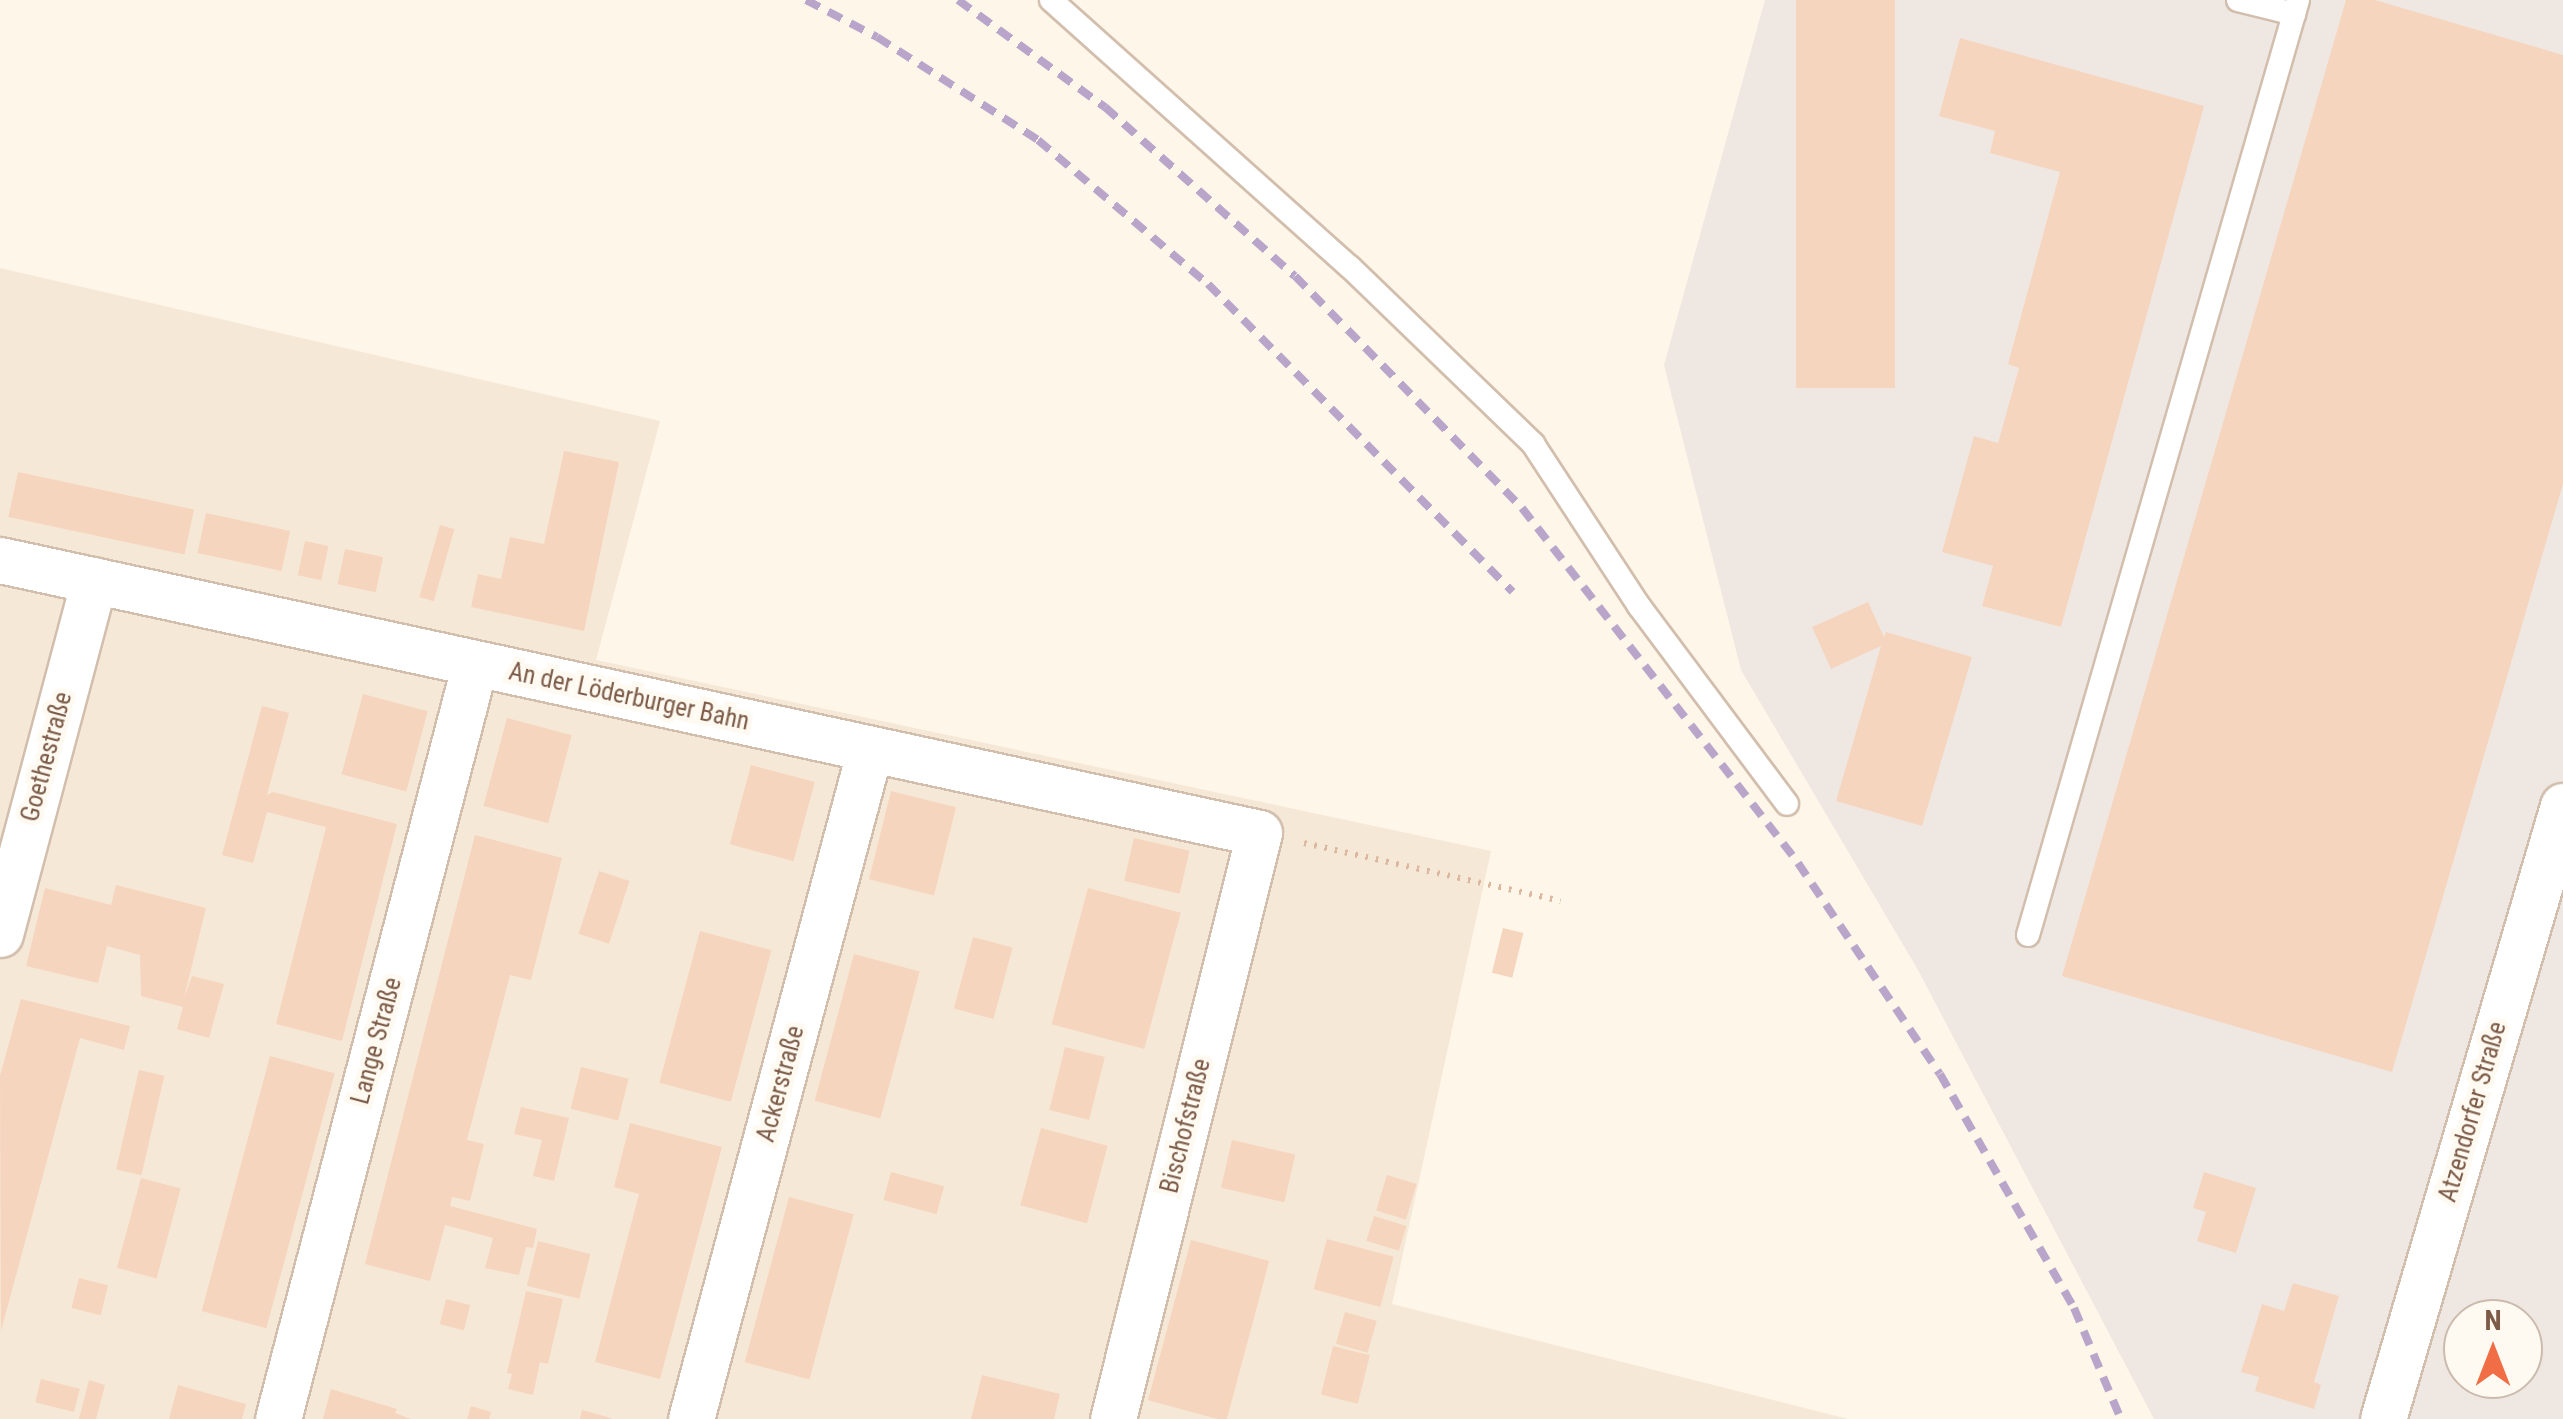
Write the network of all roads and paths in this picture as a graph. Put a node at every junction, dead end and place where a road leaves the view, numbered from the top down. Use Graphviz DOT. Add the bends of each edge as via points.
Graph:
graph roads {
  1 [pos="1051,0"];
  2 [pos="2238,0"];
  3 [pos="2296,7"];
  4 [pos="0,560"];
  5 [pos="94,580"];
  6 [pos="475,664"];
  7 [pos="870,749"];
  8 [pos="1787,804"];
  9 [pos="2563,806"];
  10 [pos="1259,833"];
  11 [pos="1561,901"];
  12 [pos="0,934"];
  13 [pos="2028,935"];
  14 [pos="278,1419"];
  15 [pos="691,1419"];
  16 [pos="1113,1419"];
  17 [pos="2383,1419"];
  1 -- 8 [label="lane" via="1350,267 1534,444 1639,606"];
  2 -- 3 [label="lane"];
  3 -- 13 [label="lane"];
  4 -- 5 [label="street, An der Löderburger Bahn"];
  5 -- 6 [label="street, An der Löderburger Bahn"];
  5 -- 12 [label="street, Goethestraße"];
  6 -- 7 [label="street, An der Löderburger Bahn"];
  6 -- 14 [label="street, Lange Straße"];
  7 -- 10 [label="street, An der Löderburger Bahn"];
  7 -- 15 [label="street, Ackerstraße"];
  9 -- 17 [label="street, Atzendorfer Straße"];
  10 -- 11 [label="path"];
  10 -- 16 [label="street, Bischofstraße"];
}
